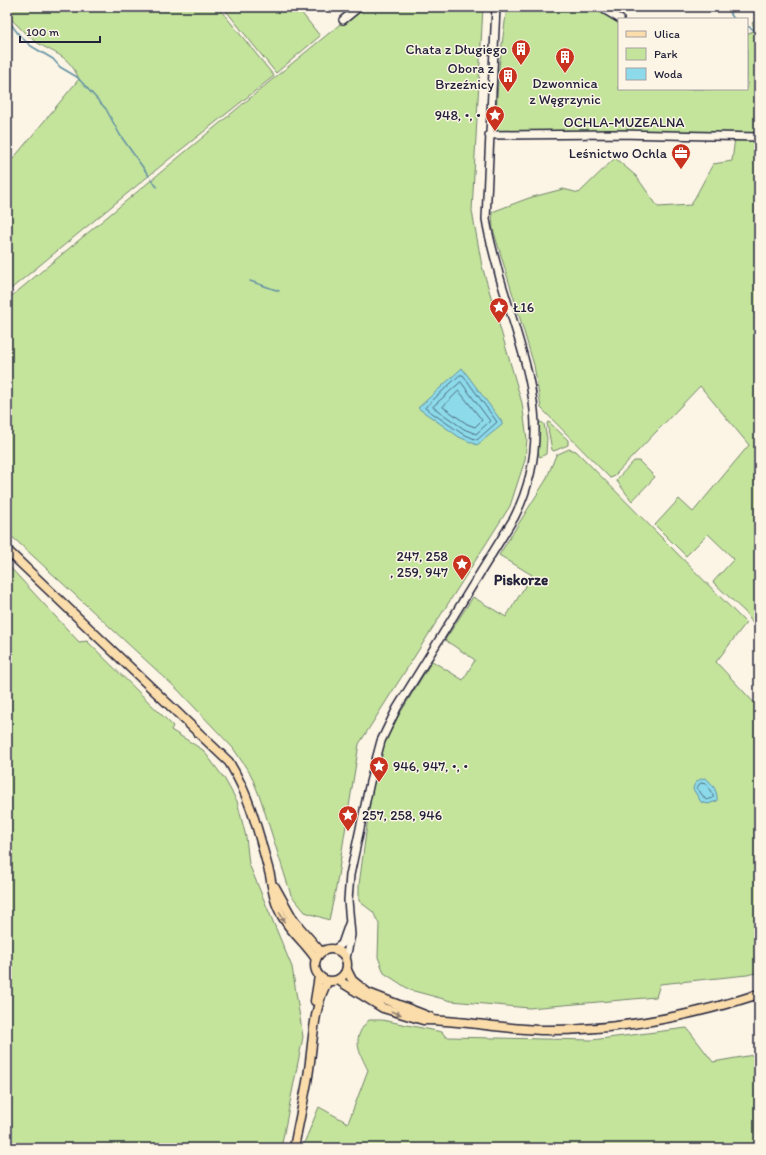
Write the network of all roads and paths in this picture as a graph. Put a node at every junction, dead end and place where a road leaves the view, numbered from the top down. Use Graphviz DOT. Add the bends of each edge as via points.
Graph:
graph roads {
  1 [pos="359,7"];
  2 [pos="496,7"];
  3 [pos="600,7"];
  4 [pos="618,18"];
  5 [pos="343,20"];
  6 [pos="489,135"];
  7 [pos="759,137"];
  8 [pos="7,550"];
  9 [pos="271,880"];
  10 [pos="349,924"];
  11 [pos="335,949"];
  12 [pos="321,952"];
  13 [pos="346,958"];
  14 [pos="316,959"];
  15 [pos="347,970"];
  16 [pos="319,976"];
  17 [pos="338,980"];
  18 [pos="328,981"];
  19 [pos="759,994"];
  20 [pos="316,1008"];
  21 [pos="436,1020"];
  22 [pos="294,1148"];
  1 -- 5 [label="street"];
  2 -- 6 [label="street"];
  3 -- 4 [label="street"];
  6 -- 7 [label="street, OCHLA-MUZEALNA"];
  6 -- 10 [label="street" via="487,227 535,405 536,436 533,465 527,489 514,518 397,708 381,741 350,875"];
  8 -- 9 [label="main road" via="229,762 246,792 254,814"];
  9 -- 12 [label="main road" via="294,921"];
  9 -- 14 [label="main road, one-way" via="281,915"];
  10 -- 11 [label="street" via="342,944"];
  10 -- 13 [label="street" via="351,935"];
  11 -- 12 [label="main road"];
  11 -- 13 [label="main road"];
  12 -- 14 [label="main road"];
  13 -- 15 [label="main road"];
  14 -- 16 [label="main road" via="315,968"];
  15 -- 17 [label="main road"];
  15 -- 21 [label="main road" via="356,983 375,997"];
  16 -- 18 [label="main road"];
  16 -- 20 [label="main road" via="315,993"];
  17 -- 18 [label="main road"];
  17 -- 21 [label="main road, one-way" via="383,1008 409,1017"];
  18 -- 20 [label="main road"];
  19 -- 21 [label="main road" via="690,1014 596,1028 534,1029"];
  20 -- 22 [label="main road" via="307,1082"];
}
